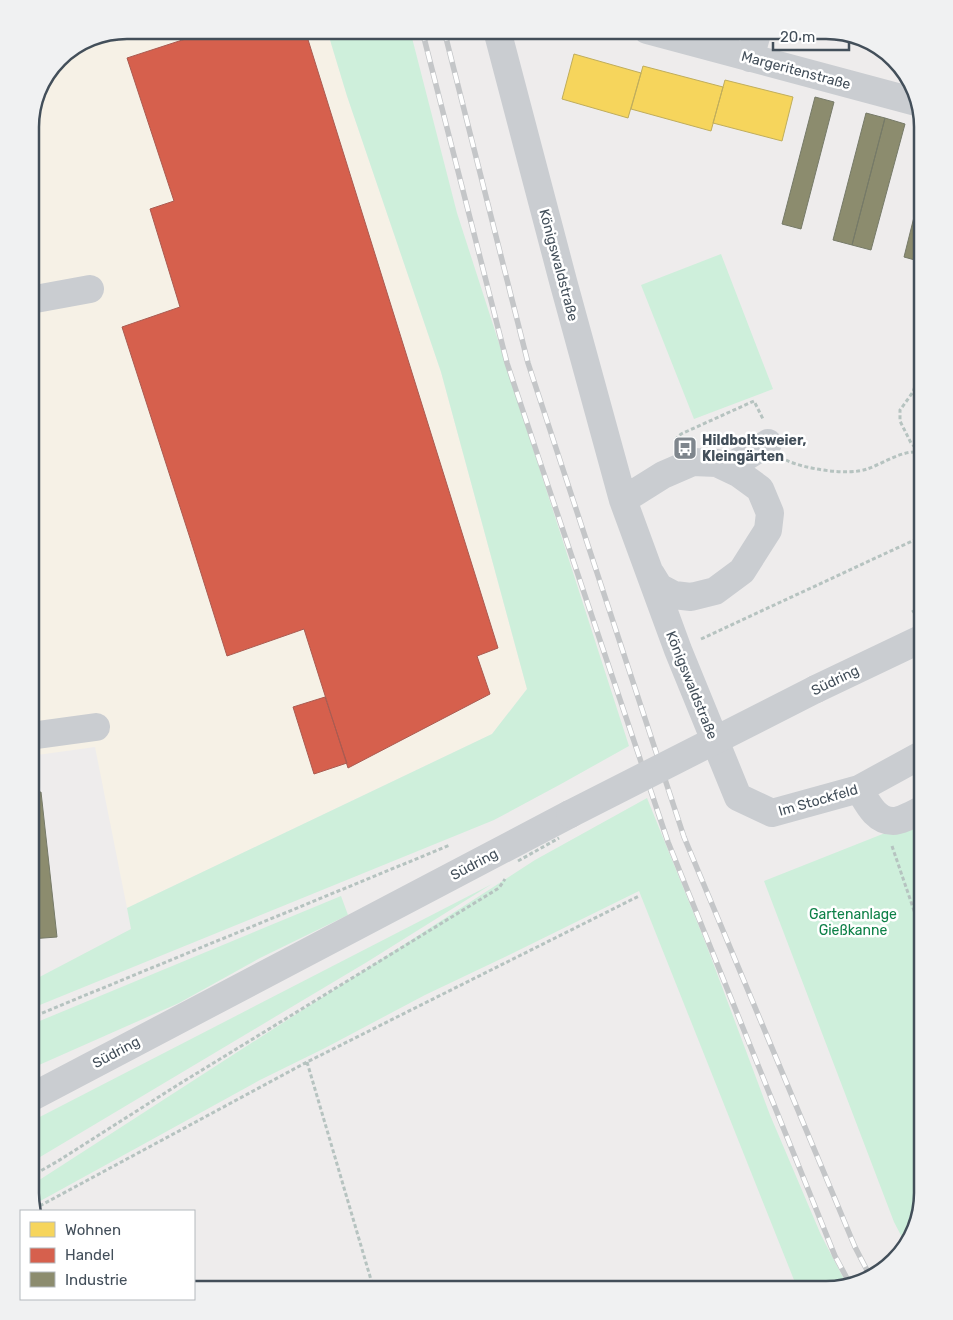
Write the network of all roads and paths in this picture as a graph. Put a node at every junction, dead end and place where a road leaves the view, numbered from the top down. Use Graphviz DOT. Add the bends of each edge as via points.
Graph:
graph roads {
  1 [pos="499,39"];
  2 [pos="680,39"];
  3 [pos="755,39"];
  4 [pos="750,58"];
  5 [pos="910,100"];
  6 [pos="90,289"];
  7 [pos="39,298"];
  8 [pos="914,389"];
  9 [pos="768,443"];
  10 [pos="914,446"];
  11 [pos="728,468"];
  12 [pos="623,500"];
  13 [pos="914,540"];
  14 [pos="649,571"];
  15 [pos="914,642"];
  16 [pos="678,650"];
  17 [pos="96,727"];
  18 [pos="39,735"];
  19 [pos="914,759"];
  20 [pos="859,789"];
  21 [pos="738,797"];
  22 [pos="914,813"];
  23 [pos="883,819"];
  24 [pos="451,845"];
  25 [pos="518,861"];
  26 [pos="513,868"];
  27 [pos="508,874"];
  28 [pos="639,896"];
  29 [pos="914,910"];
  30 [pos="39,1014"];
  31 [pos="306,1062"];
  32 [pos="39,1093"];
  33 [pos="39,1172"];
  34 [pos="39,1206"];
  35 [pos="371,1281"];
  1 -- 12 [label="street, Königswaldstraße"];
  2 -- 4 [label="street, Margeritenstraße"];
  3 -- 4 [label="street"];
  4 -- 5 [label="street, Margeritenstraße"];
  6 -- 7 [label="street"];
  8 -- 10 [label="path" via="900,410 900,421"];
  9 -- 11 [label="street"];
  11 -- 12 [label="street, Königswaldstraße" via="717,463 693,462 663,475"];
  11 -- 14 [label="street, Königswaldstraße" via="760,489 770,513 768,530 742,571 715,591 692,597 659,587"];
  12 -- 14 [label="street, Königswaldstraße"];
  13 -- 16 [label="path"];
  14 -- 16 [label="street, Königswaldstraße"];
  15 -- 32 [label="street, Südring, bridge" via="570,814"];
  16 -- 21 [label="street, Königswaldstraße"];
  17 -- 18 [label="street"];
  19 -- 20 [label="street, Im Stockfeld"];
  20 -- 21 [label="street, Im Stockfeld" via="772,812"];
  20 -- 23 [label="street" via="871,810"];
  22 -- 23 [label="street" via="894,821"];
  23 -- 29 [label="path"];
  24 -- 30 [label="path"];
  25 -- 26 [label="path"];
  27 -- 33 [label="path" via="498,888"];
  28 -- 31 [label="path"];
  31 -- 34 [label="path"];
  31 -- 35 [label="path"];
}
